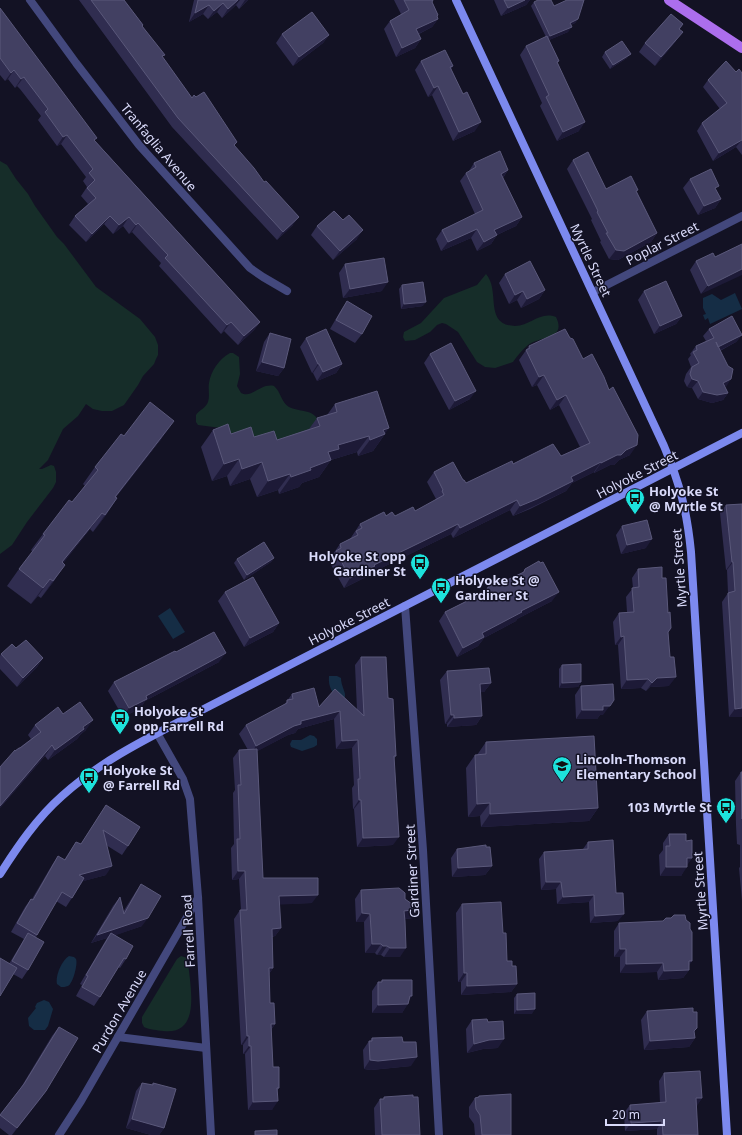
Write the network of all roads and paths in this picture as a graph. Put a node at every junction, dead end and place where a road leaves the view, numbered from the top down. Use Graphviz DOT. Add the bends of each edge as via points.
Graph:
graph roads {
  1 [pos="30,0"];
  2 [pos="456,0"];
  3 [pos="669,0"];
  4 [pos="742,48"];
  5 [pos="742,216"];
  6 [pos="287,291"];
  7 [pos="593,292"];
  8 [pos="742,433"];
  9 [pos="674,469"];
  10 [pos="406,606"];
  11 [pos="157,733"];
  12 [pos="0,874"];
  13 [pos="198,897"];
  14 [pos="118,1037"];
  15 [pos="206,1048"];
  16 [pos="59,1135"];
  17 [pos="211,1135"];
  18 [pos="439,1135"];
  19 [pos="727,1135"];
  1 -- 6 [label="street, Tranfaglia Avenue" via="139,145 250,268"];
  2 -- 7 [label="main road, Myrtle Street"];
  3 -- 4 [label="main road"];
  5 -- 7 [label="street, Poplar Street"];
  7 -- 9 [label="main road, Myrtle Street"];
  8 -- 9 [label="main road, Holyoke Street"];
  9 -- 10 [label="main road, Holyoke Street"];
  9 -- 19 [label="main road, Myrtle Street" via="685,504 691,552"];
  10 -- 11 [label="main road, Holyoke Street"];
  10 -- 18 [label="street, Gardiner Street"];
  11 -- 12 [label="main road, Holyoke Street" via="105,763 62,796 27,834"];
  11 -- 13 [label="street, Farrell Road" via="188,790"];
  13 -- 14 [label="street, Purdon Avenue"];
  13 -- 15 [label="street, Farrell Road"];
  14 -- 15 [label="street"];
  14 -- 16 [label="street, Purdon Avenue"];
  15 -- 17 [label="street, Farrell Road"];
}
